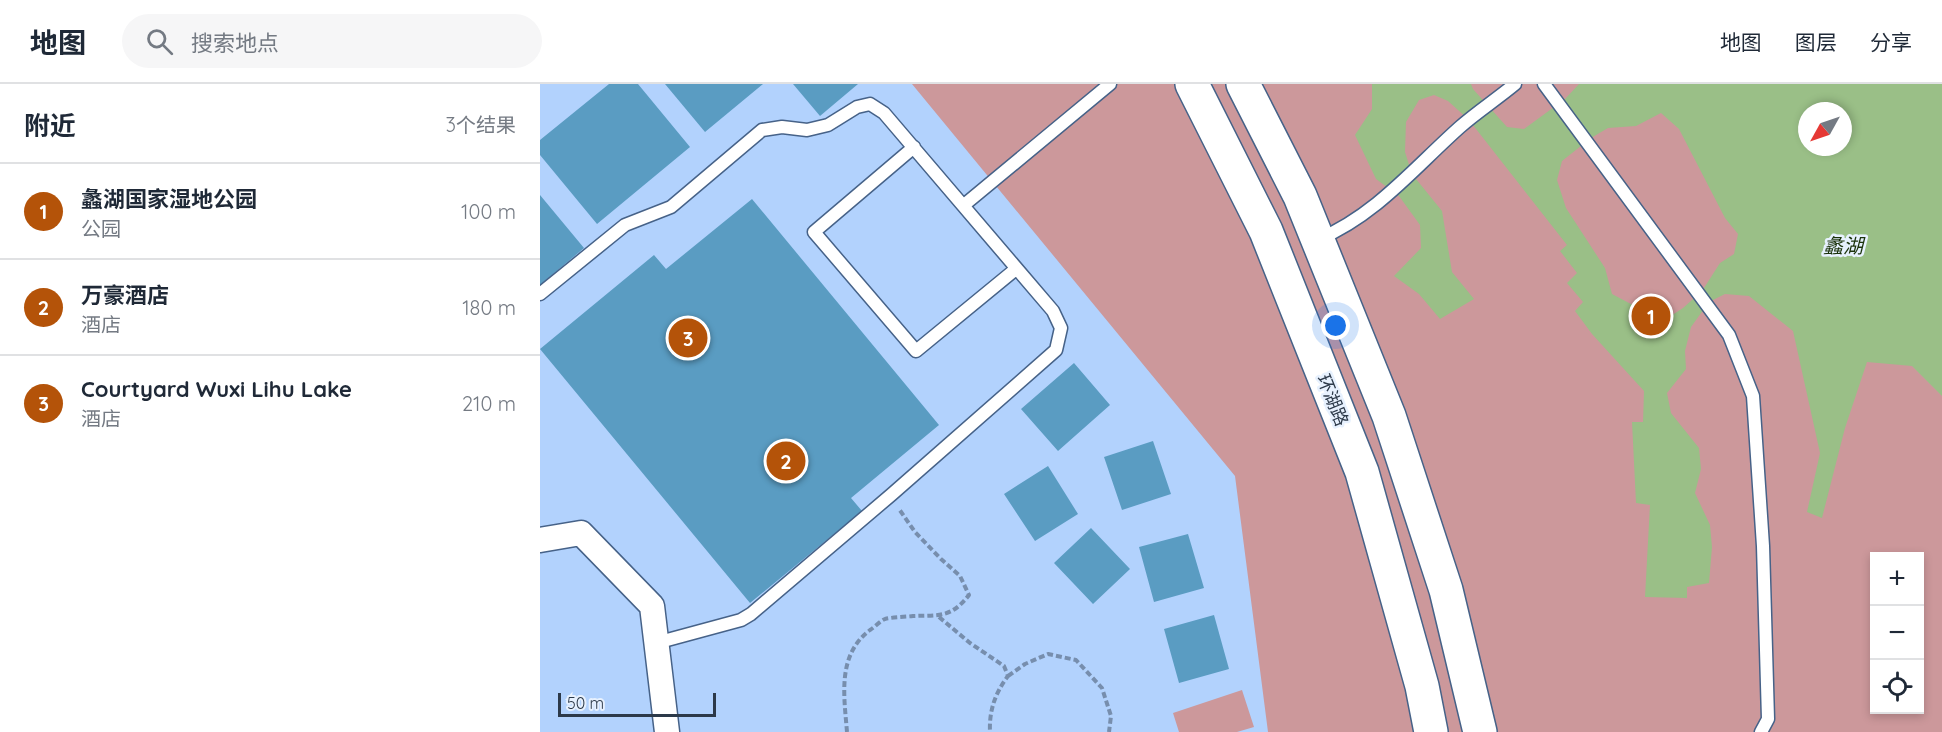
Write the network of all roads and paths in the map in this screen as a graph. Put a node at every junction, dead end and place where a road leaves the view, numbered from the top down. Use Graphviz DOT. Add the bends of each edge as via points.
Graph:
graph roads {
  1 [pos="1110,84"];
  2 [pos="1192,84"];
  3 [pos="1243,84"];
  4 [pos="1515,84"];
  5 [pos="1544,84"];
  6 [pos="914,147"];
  7 [pos="964,206"];
  8 [pos="1318,240"];
  9 [pos="1016,269"];
  10 [pos="540,294"];
  11 [pos="891,495"];
  12 [pos="540,540"];
  13 [pos="939,617"];
  14 [pos="656,643"];
  15 [pos="1008,676"];
  16 [pos="667,732"];
  17 [pos="847,732"];
  18 [pos="990,732"];
  19 [pos="1109,732"];
  20 [pos="1431,732"];
  21 [pos="1480,732"];
  22 [pos="1761,732"];
  1 -- 7 [label="lane"];
  2 -- 20 [label="main road, 环湖路" via="1266,231 1362,472 1422,686"];
  3 -- 8 [label="main road"];
  4 -- 8 [label="lane" via="1461,127 1385,198"];
  5 -- 22 [label="lane" via="1729,335 1753,396 1763,546 1768,719"];
  6 -- 7 [label="lane"];
  6 -- 9 [label="lane" via="814,232 916,351"];
  6 -- 10 [label="lane" via="884,113 870,104 856,107 828,125 807,130 762,130 671,207 625,225"];
  7 -- 9 [label="lane"];
  8 -- 21 [label="main road" via="1389,416 1446,590"];
  9 -- 11 [label="lane" via="1053,311 1061,328 1056,350"];
  11 -- 13 [label="path" via="915,532 960,576 969,594 959,608"];
  11 -- 14 [label="lane" via="751,614"];
  12 -- 14 [label="street" via="581,533 652,606"];
  13 -- 15 [label="path" via="1004,666"];
  13 -- 17 [label="path" via="884,619 858,639 847,661"];
  14 -- 16 [label="street"];
  15 -- 18 [label="path" via="997,690"];
  15 -- 19 [label="path" via="1048,654 1076,660 1102,687 1111,716"];
}
